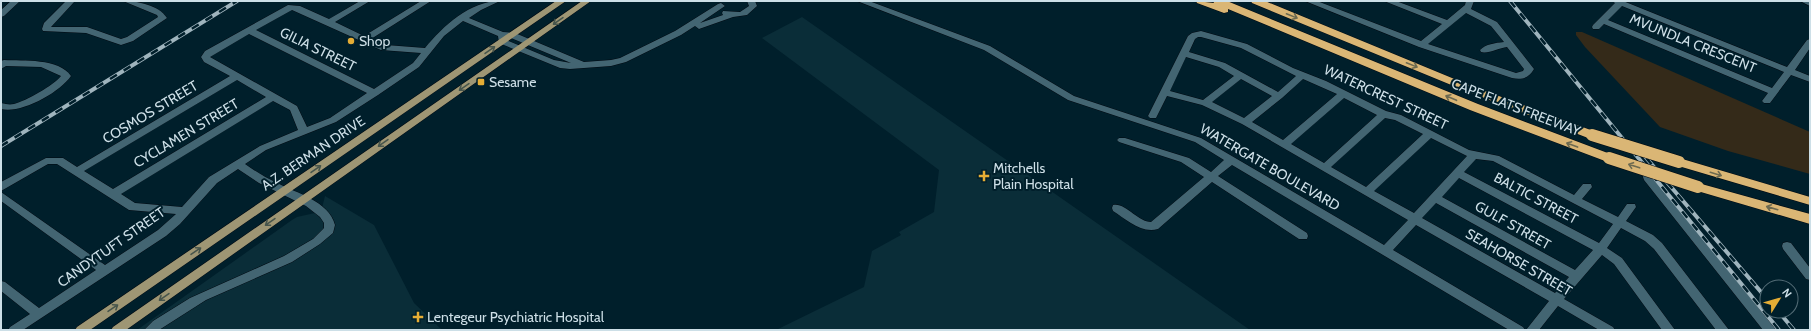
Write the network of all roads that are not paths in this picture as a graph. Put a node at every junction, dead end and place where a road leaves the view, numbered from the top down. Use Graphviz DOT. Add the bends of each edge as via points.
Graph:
graph roads {
  1 [pos="16,1"];
  2 [pos="71,1"];
  3 [pos="127,1"];
  4 [pos="366,1"];
  5 [pos="427,1"];
  6 [pos="496,1"];
  7 [pos="562,1"];
  8 [pos="587,1"];
  9 [pos="861,1"];
  10 [pos="1201,1"];
  11 [pos="1218,1"];
  12 [pos="1256,1"];
  13 [pos="1309,1"];
  14 [pos="1388,1"];
  15 [pos="1470,1"];
  16 [pos="1804,1"];
  17 [pos="754,2"];
  18 [pos="1618,2"];
  19 [pos="1810,3"];
  20 [pos="723,4"];
  21 [pos="1406,4"];
  22 [pos="1465,9"];
  23 [pos="1,14"];
  24 [pos="731,15"];
  25 [pos="463,18"];
  26 [pos="1603,21"];
  27 [pos="330,22"];
  28 [pos="1448,23"];
  29 [pos="1596,28"];
  30 [pos="249,30"];
  31 [pos="678,33"];
  32 [pos="512,35"];
  33 [pos="502,38"];
  34 [pos="365,40"];
  35 [pos="528,42"];
  36 [pos="1810,42"];
  37 [pos="1509,44"];
  38 [pos="1422,45"];
  39 [pos="519,48"];
  40 [pos="1484,50"];
  41 [pos="428,51"];
  42 [pos="1183,53"];
  43 [pos="1346,54"];
  44 [pos="2,64"];
  45 [pos="585,65"];
  46 [pos="1789,71"];
  47 [pos="1241,75"];
  48 [pos="1302,75"];
  49 [pos="237,76"];
  50 [pos="1810,79"];
  51 [pos="1164,92"];
  52 [pos="1774,92"];
  53 [pos="375,93"];
  54 [pos="1343,94"];
  55 [pos="274,96"];
  56 [pos="1279,96"];
  57 [pos="1768,101"];
  58 [pos="1205,103"];
  59 [pos="1,106"];
  60 [pos="1383,114"];
  61 [pos="1153,116"];
  62 [pos="1245,122"];
  63 [pos="304,132"];
  64 [pos="1430,133"];
  65 [pos="1122,140"];
  66 [pos="1283,145"];
  67 [pos="1474,155"];
  68 [pos="1232,159"];
  69 [pos="237,164"];
  70 [pos="1324,168"];
  71 [pos="77,171"];
  72 [pos="1458,173"];
  73 [pos="1648,177"];
  74 [pos="1210,178"];
  75 [pos="1,187"];
  76 [pos="1587,187"];
  77 [pos="283,192"];
  78 [pos="1367,192"];
  79 [pos="113,194"];
  80 [pos="1,196"];
  81 [pos="1434,197"];
  82 [pos="302,200"];
  83 [pos="1576,200"];
  84 [pos="1810,201"];
  85 [pos="1631,207"];
  86 [pos="1118,208"];
  87 [pos="183,211"];
  88 [pos="1415,219"];
  89 [pos="1810,219"];
  90 [pos="1619,222"];
  91 [pos="1303,236"];
  92 [pos="1787,246"];
  93 [pos="1602,248"];
  94 [pos="1386,250"];
  95 [pos="105,271"];
  96 [pos="1577,276"];
  97 [pos="1810,276"];
  98 [pos="1,285"];
  99 [pos="1556,300"];
  100 [pos="39,314"];
  101 [pos="14,330"];
  102 [pos="81,330"];
  103 [pos="117,330"];
  104 [pos="150,330"];
  105 [pos="1518,330"];
  106 [pos="1532,330"];
  107 [pos="1609,330"];
  108 [pos="1669,330"];
  109 [pos="1723,330"];
  110 [pos="1770,330"];
  1 -- 23 [label="street"];
  2 -- 3 [label="street" via="46,29 87,30 121,42 163,18 160,13"];
  4 -- 27 [label="street"];
  5 -- 34 [label="street"];
  6 -- 25 [label="street, CANDYTUFT STREET"];
  7 -- 32 [label="main road, A.Z. BERMAN DRIVE"];
  8 -- 35 [label="main road, one-way"];
  9 -- 68 [label="street, WATERGATE BOULEVARD" via="986,48 1071,98 1198,140"];
  10 -- 43 [label="highway" via="1303,41"];
  11 -- 43 [label="highway, CAPE FLATS FREEWAY"];
  12 -- 84 [label="highway, CAPE FLATS FREEWAY, one-way, bridge" via="1466,87 1592,135"];
  13 -- 38 [label="street"];
  14 -- 21 [label="street"];
  15 -- 22 [label="street" via="1470,5"];
  16 -- 19 [label="street"];
  17 -- 24 [label="street" via="748,12"];
  18 -- 26 [label="street, MVUNDLA CRESCENT"];
  18 -- 46 [label="street"];
  20 -- 24 [label="street" via="724,12"];
  20 -- 31 [label="street"];
  21 -- 28 [label="street"];
  22 -- 28 [label="street"];
  22 -- 37 [label="street" via="1490,21"];
  24 -- 31 [label="street"];
  25 -- 33 [label="street"];
  25 -- 41 [label="street, CANDYTUFT STREET" via="441,34"];
  26 -- 29 [label="street"];
  26 -- 52 [label="street, MVUNDLA CRESCENT"];
  27 -- 30 [label="street" via="291,7"];
  27 -- 34 [label="street"];
  28 -- 38 [label="street"];
  30 -- 49 [label="street" via="205,56 207,60"];
  30 -- 53 [label="street, GILIA STREET"];
  31 -- 45 [label="street" via="623,60"];
  32 -- 33 [label="main road, A.Z. BERMAN DRIVE"];
  32 -- 35 [label="street"];
  33 -- 39 [label="street"];
  77 -- 33 [label="main road, A.Z. BERMAN DRIVE, one-way"];
  34 -- 41 [label="street" via="384,48"];
  35 -- 39 [label="main road"];
  35 -- 45 [label="street"];
  36 -- 46 [label="street"];
  37 -- 38 [label="street" via="1529,69 1525,75 1509,75"];
  37 -- 40 [label="street"];
  39 -- 45 [label="street" via="560,65"];
  39 -- 82 [label="main road, one-way"];
  41 -- 53 [label="street, CANDYTUFT STREET" via="416,65"];
  42 -- 47 [label="street" via="1222,65"];
  42 -- 48 [label="street, WATERCREST STREET" via="1193,36 1205,35 1244,46"];
  42 -- 51 [label="street, WATERCREST STREET"];
  89 -- 43 [label="highway, CAPE FLATS FREEWAY, one-way, bridge" via="1609,158 1521,126"];
  44 -- 59 [label="street" via="42,64 66,76 19,107 9,109"];
  46 -- 50 [label="street"];
  46 -- 52 [label="street"];
  47 -- 56 [label="street"];
  47 -- 58 [label="street"];
  48 -- 54 [label="street, WATERCREST STREET" via="1314,78"];
  48 -- 56 [label="street"];
  49 -- 55 [label="street"];
  49 -- 71 [label="street, COSMOS STREET"];
  51 -- 58 [label="street"];
  51 -- 61 [label="street, WATERCREST STREET"];
  52 -- 57 [label="street"];
  53 -- 63 [label="street, CANDYTUFT STREET" via="333,120"];
  54 -- 60 [label="street, WATERCREST STREET"];
  54 -- 66 [label="street"];
  55 -- 63 [label="street" via="294,108"];
  55 -- 79 [label="street, CYCLAMEN STREET"];
  56 -- 62 [label="street"];
  58 -- 62 [label="street"];
  60 -- 64 [label="street, WATERCREST STREET" via="1398,117"];
  60 -- 70 [label="street"];
  62 -- 66 [label="street"];
  63 -- 69 [label="street, CANDYTUFT STREET" via="263,148"];
  64 -- 67 [label="street, WATERCREST STREET"];
  64 -- 78 [label="street"];
  65 -- 74 [label="street" via="1178,157"];
  66 -- 70 [label="street"];
  67 -- 72 [label="street"];
  67 -- 83 [label="street, WATERCREST STREET" via="1495,158"];
  68 -- 74 [label="street"];
  68 -- 94 [label="street, WATERGATE BOULEVARD"];
  69 -- 77 [label="street"];
  69 -- 87 [label="street, CANDYTUFT STREET" via="207,184"];
  70 -- 78 [label="street"];
  71 -- 75 [label="street" via="54,159"];
  71 -- 79 [label="street"];
  72 -- 81 [label="street"];
  72 -- 93 [label="street, BALTIC STREET"];
  73 -- 110 [label="street"];
  74 -- 86 [label="street" via="1151,227 1143,225"];
  74 -- 91 [label="street"];
  76 -- 83 [label="street"];
  77 -- 82 [label="street"];
  102 -- 77 [label="main road, A.Z. BERMAN DRIVE, one-way"];
  78 -- 88 [label="street"];
  79 -- 87 [label="street" via="134,207"];
  80 -- 95 [label="street"];
  81 -- 88 [label="street"];
  81 -- 96 [label="street, GULF STREET"];
  82 -- 103 [label="main road, one-way"];
  82 -- 104 [label="street" via="329,220 331,224 324,235 292,258 210,293"];
  83 -- 90 [label="street, WATERCREST STREET"];
  85 -- 90 [label="street"];
  87 -- 95 [label="street, CANDYTUFT STREET" via="170,227"];
  88 -- 94 [label="street"];
  88 -- 99 [label="street, SEAHORSE STREET"];
  90 -- 93 [label="street"];
  90 -- 109 [label="street, WATERCREST STREET" via="1649,238 1658,246"];
  92 -- 97 [label="street"];
  93 -- 96 [label="street"];
  93 -- 108 [label="street, BALTIC STREET" via="1618,261"];
  94 -- 105 [label="street, WATERGATE BOULEVARD"];
  95 -- 100 [label="street, CANDYTUFT STREET"];
  96 -- 99 [label="street"];
  98 -- 100 [label="street"];
  99 -- 106 [label="street"];
  99 -- 107 [label="street, SEAHORSE STREET"];
  100 -- 101 [label="street, CANDYTUFT STREET"];
}
